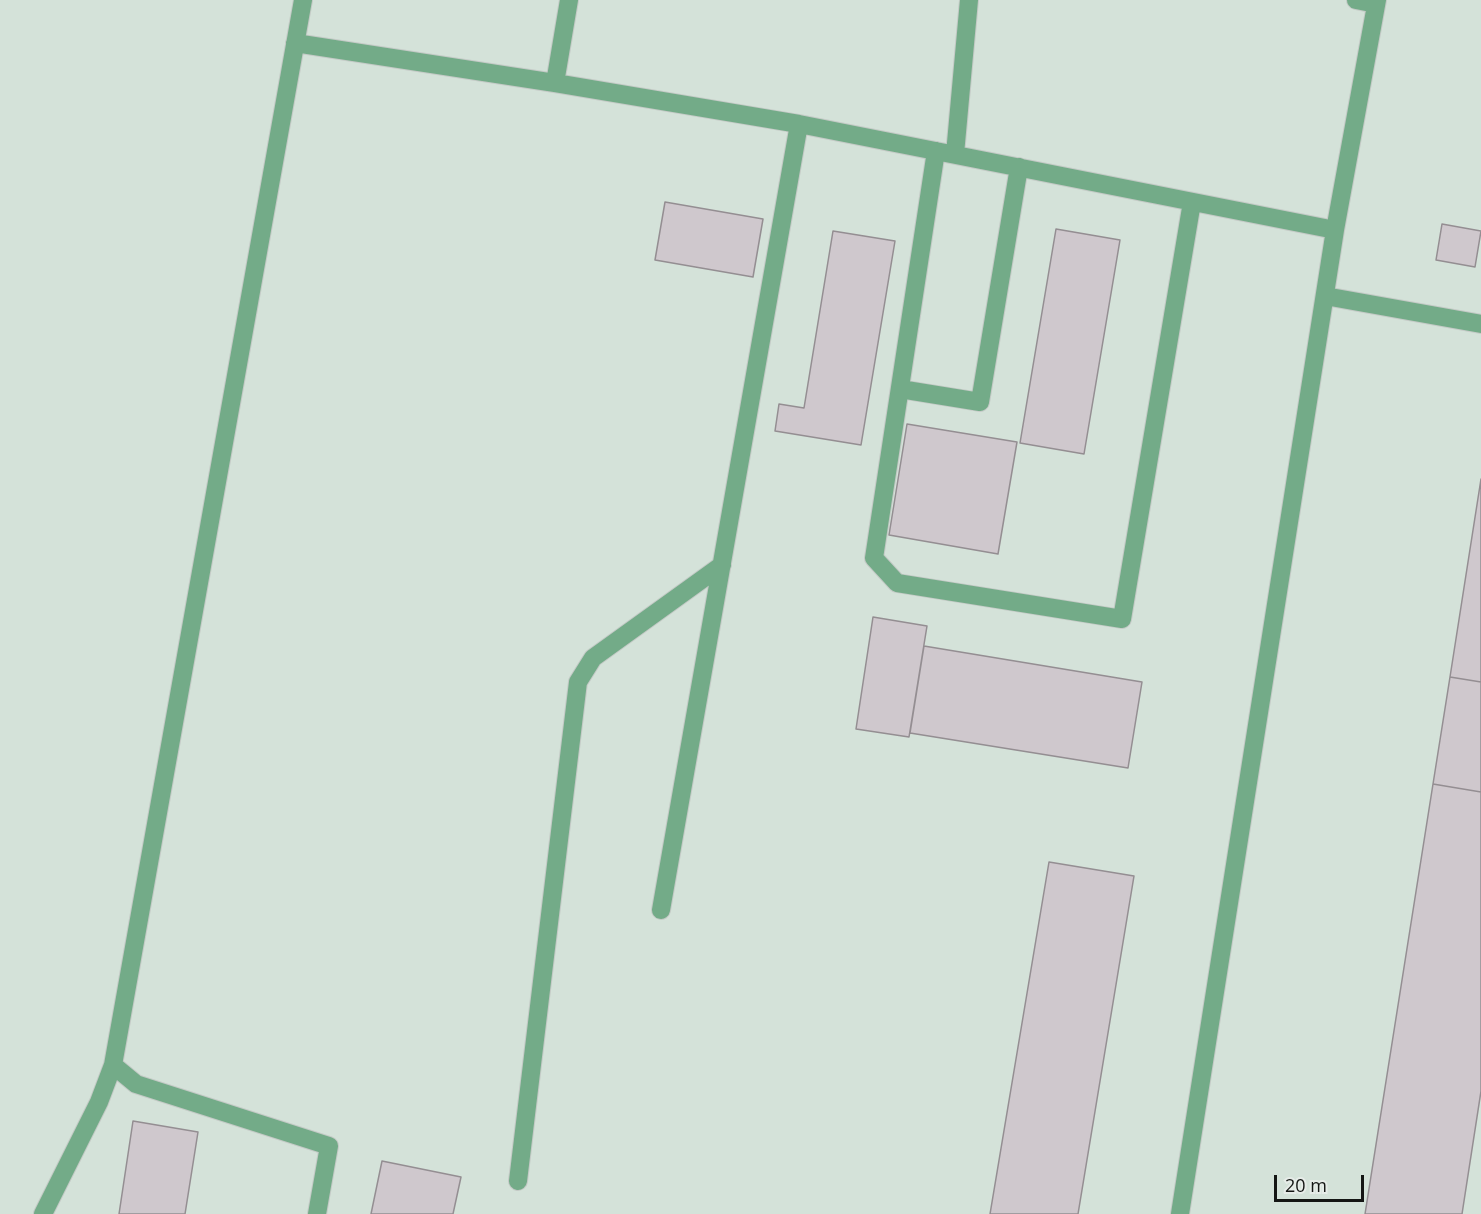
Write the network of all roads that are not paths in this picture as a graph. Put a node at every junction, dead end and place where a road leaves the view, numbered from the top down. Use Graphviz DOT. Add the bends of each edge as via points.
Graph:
graph roads {
  1 [pos="303,0"];
  2 [pos="569,0"];
  3 [pos="969,0"];
  4 [pos="1356,0"];
  5 [pos="1377,2"];
  6 [pos="295,43"];
  7 [pos="555,83"];
  8 [pos="799,124"];
  9 [pos="936,151"];
  10 [pos="955,154"];
  11 [pos="1019,167"];
  12 [pos="1192,202"];
  13 [pos="1335,230"];
  14 [pos="1325,296"];
  15 [pos="1481,324"];
  16 [pos="900,389"];
  17 [pos="722,565"];
  18 [pos="661,910"];
  19 [pos="113,1065"];
  20 [pos="518,1181"];
  21 [pos="44,1214"];
  22 [pos="317,1214"];
  23 [pos="1180,1214"];
  1 -- 6 [label="lane"];
  2 -- 7 [label="lane"];
  3 -- 10 [label="lane"];
  4 -- 5 [label="lane"];
  5 -- 13 [label="lane"];
  6 -- 7 [label="lane"];
  6 -- 19 [label="lane"];
  7 -- 8 [label="lane"];
  8 -- 9 [label="lane"];
  8 -- 17 [label="lane"];
  9 -- 10 [label="lane"];
  9 -- 16 [label="lane"];
  10 -- 11 [label="lane"];
  11 -- 12 [label="lane"];
  11 -- 16 [label="lane" via="980,402"];
  12 -- 13 [label="lane"];
  12 -- 16 [label="lane" via="1122,619 897,583 874,558"];
  13 -- 14 [label="lane"];
  14 -- 15 [label="lane"];
  14 -- 23 [label="lane"];
  17 -- 18 [label="lane"];
  17 -- 20 [label="lane" via="593,658 578,682"];
  19 -- 21 [label="lane"];
  19 -- 22 [label="lane" via="136,1084 329,1146"];
}
